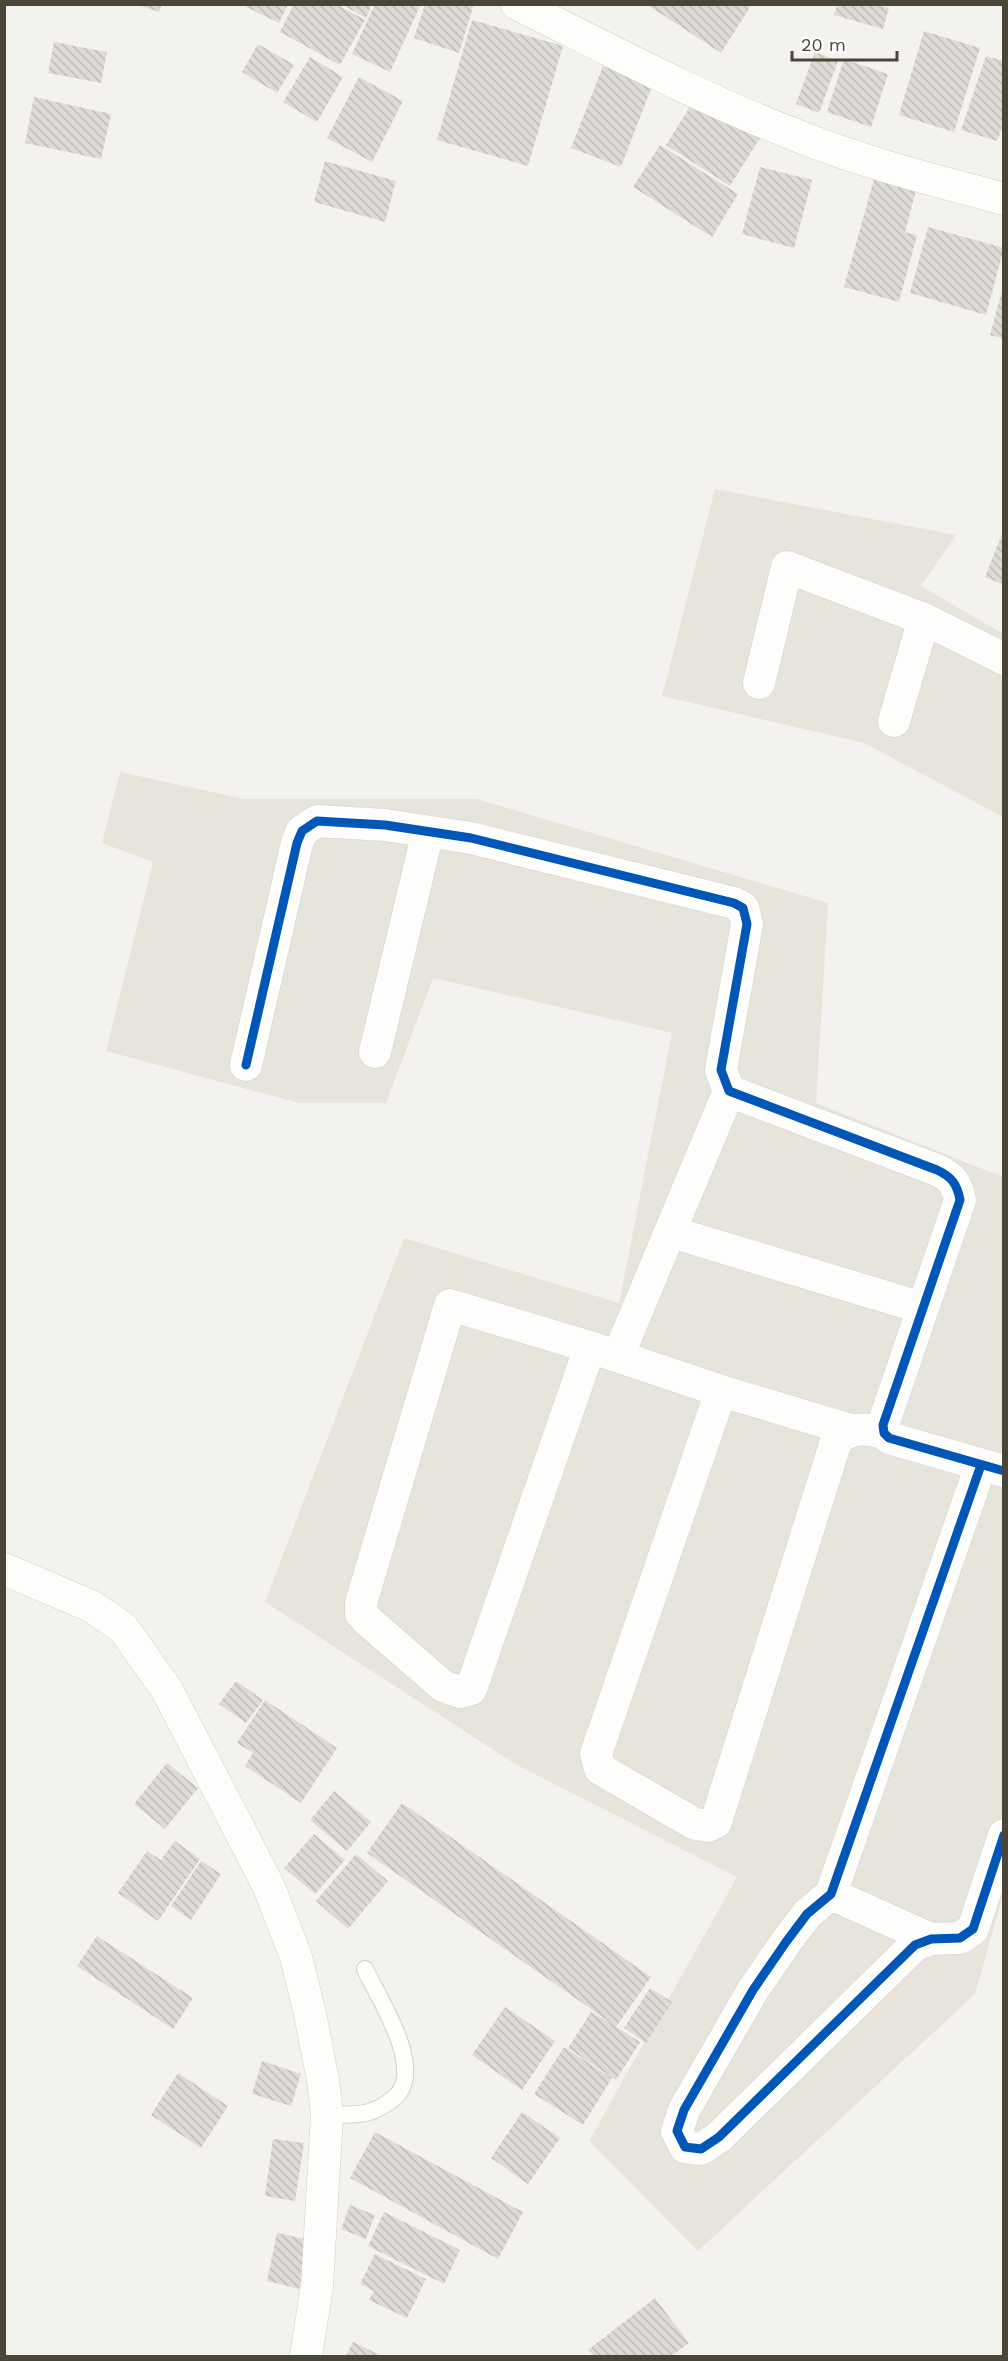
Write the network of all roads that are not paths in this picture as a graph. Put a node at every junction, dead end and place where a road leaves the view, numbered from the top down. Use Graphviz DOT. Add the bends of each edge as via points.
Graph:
graph roads {
  1 [pos="518,4"];
  2 [pos="1004,199"];
  3 [pos="924,619"];
  4 [pos="1004,659"];
  5 [pos="759,683"];
  6 [pos="894,721"];
  7 [pos="428,832"];
  8 [pos="375,1052"];
  9 [pos="246,1065"];
  10 [pos="729,1092"];
  11 [pos="671,1232"];
  12 [pos="923,1308"];
  13 [pos="604,1352"];
  14 [pos="721,1391"];
  15 [pos="851,1430"];
  16 [pos="884,1433"];
  17 [pos="992,1468"];
  18 [pos="4,1569"];
  19 [pos="1004,1835"];
  20 [pos="831,1894"];
  21 [pos="931,1939"];
  22 [pos="364,1969"];
  23 [pos="327,2115"];
  24 [pos="306,2356"];
  1 -- 2 [label="street" via="727,107 790,133 882,166"];
  3 -- 4 [label="street"];
  3 -- 5 [label="street" via="786,567"];
  3 -- 6 [label="street"];
  7 -- 8 [label="street"];
  7 -- 9 [label="street" via="317,821 302,831"];
  7 -- 10 [label="street" via="471,838 743,908 747,924 721,1070"];
  10 -- 11 [label="street"];
  10 -- 12 [label="street" via="950,1176 960,1200"];
  11 -- 12 [label="street"];
  11 -- 13 [label="street"];
  12 -- 16 [label="street" via="883,1425"];
  13 -- 13 [label="street" via="450,1305 361,1603 361,1613 368,1621 442,1686 460,1692 471,1689"];
  13 -- 14 [label="street"];
  14 -- 15 [label="street"];
  14 -- 15 [label="street" via="596,1754 600,1769 696,1824 708,1826 716,1822 837,1438"];
  15 -- 16 [label="street" via="864,1428"];
  16 -- 17 [label="street" via="889,1438"];
  17 -- 20 [label="street"];
  18 -- 23 [label="street" via="106,1614 123,1628 167,1690 270,1887 296,1957"];
  19 -- 21 [label="street" via="973,1929 960,1938"];
  20 -- 21 [label="street"];
  20 -- 21 [label="street" via="807,1914 748,1999 684,2110 677,2131 685,2147 701,2149 720,2137 915,1945"];
  22 -- 23 [label="lane" via="403,2049 405,2078 396,2096 371,2112"];
  23 -- 24 [label="street" via="317,2286"];
}
